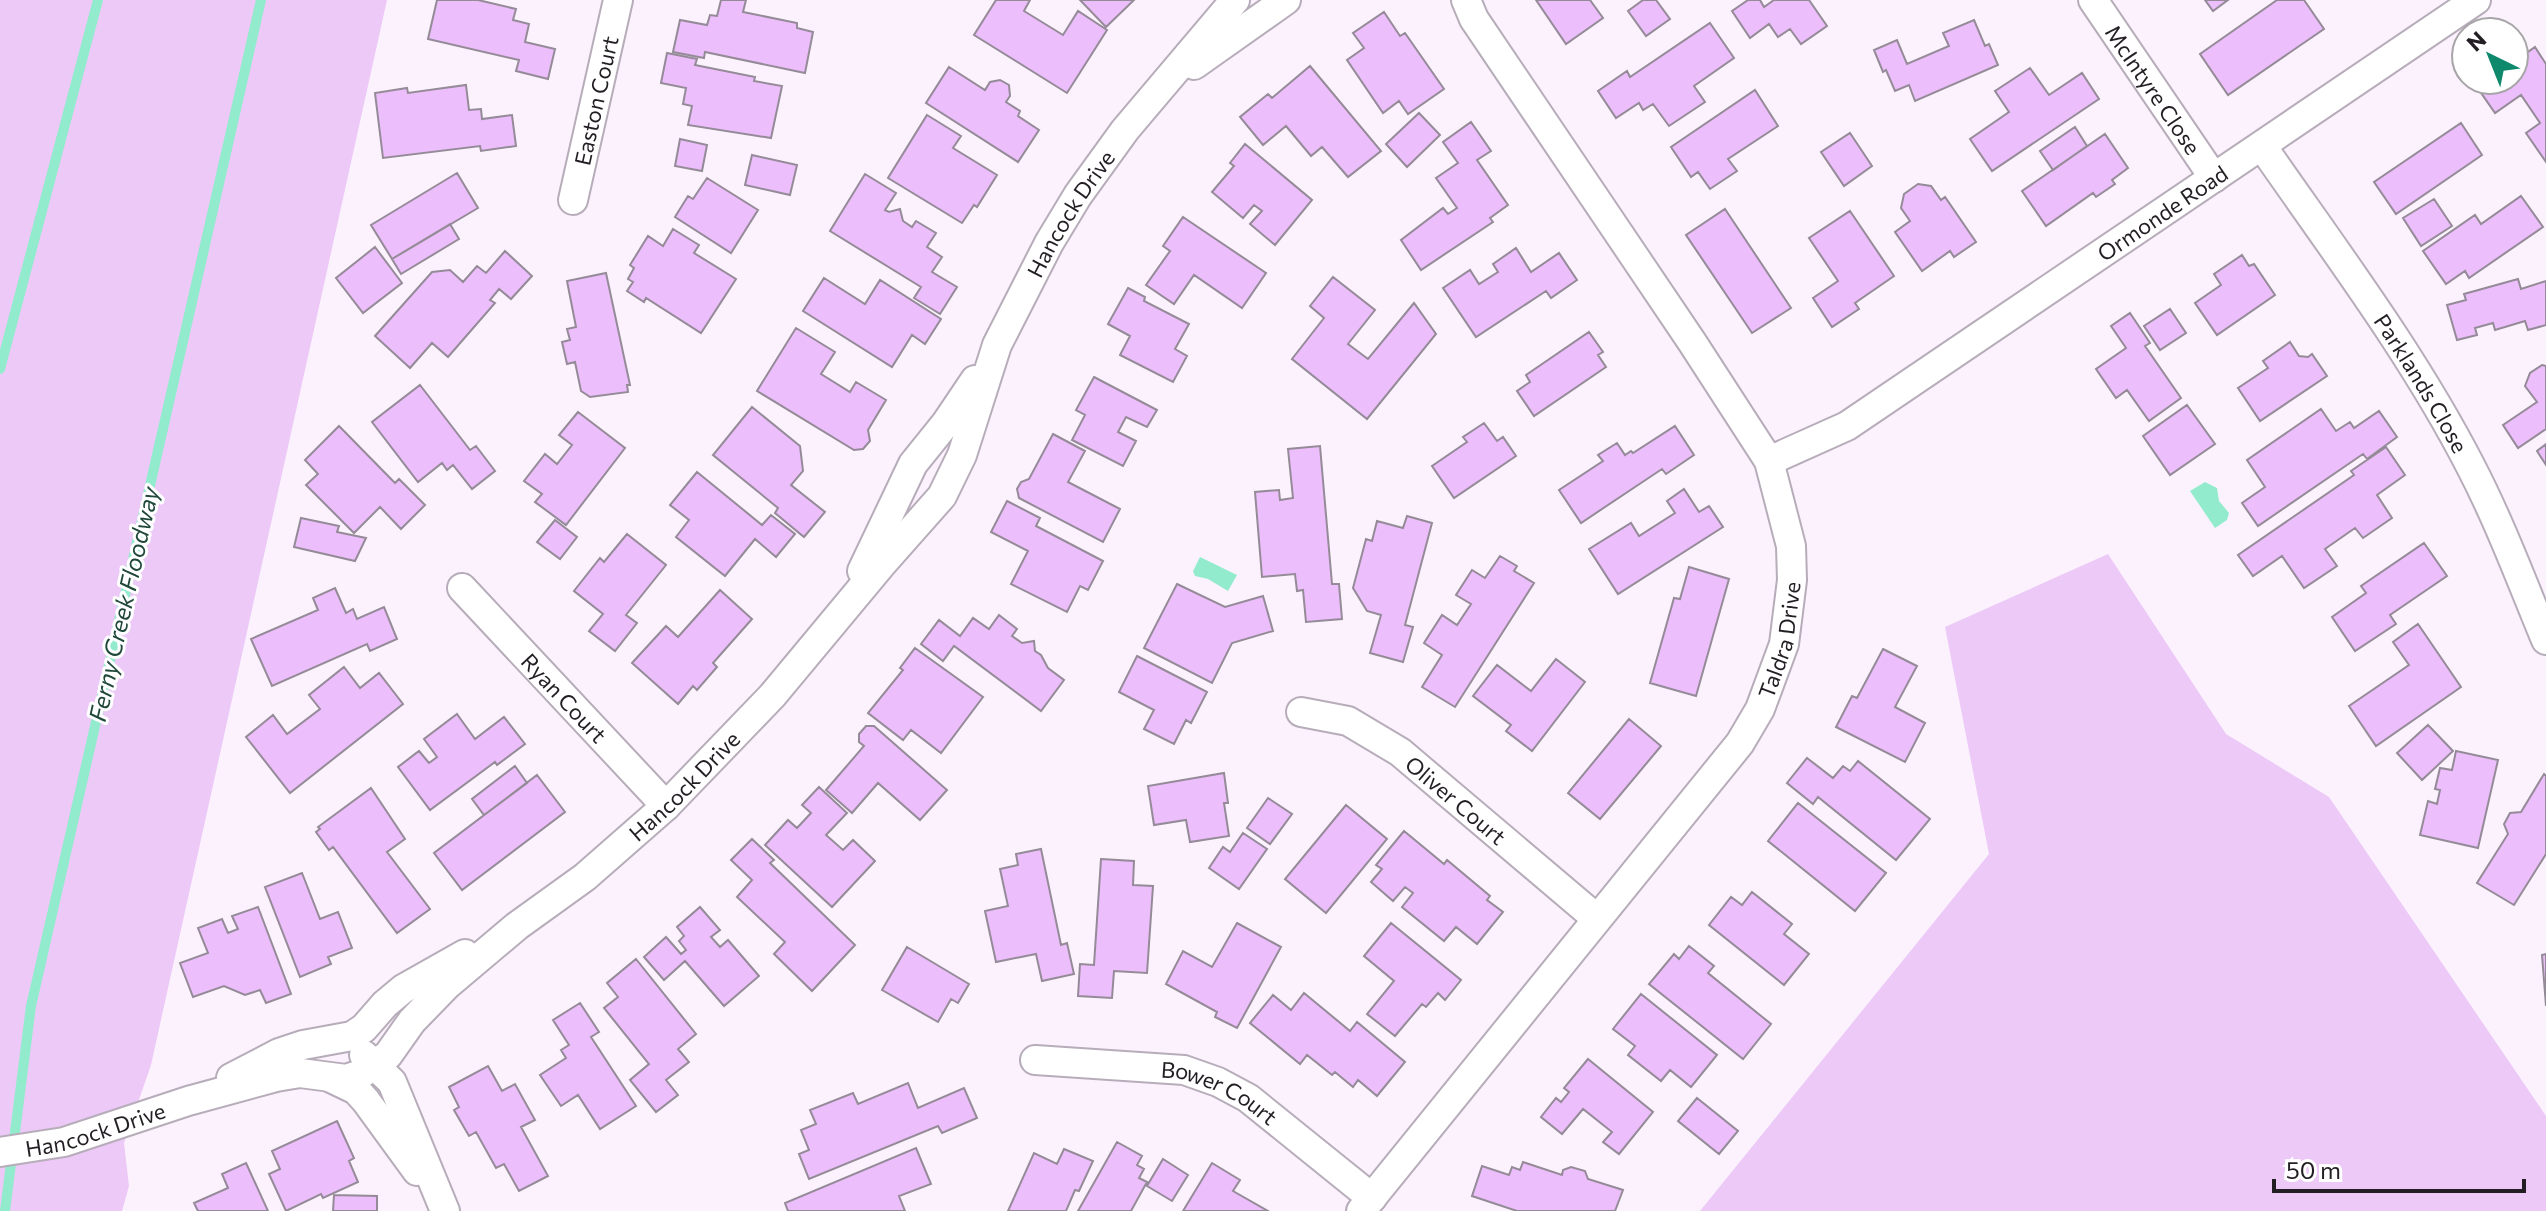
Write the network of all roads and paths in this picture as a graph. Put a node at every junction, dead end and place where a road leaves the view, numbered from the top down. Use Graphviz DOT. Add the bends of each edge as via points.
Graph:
graph roads {
  1 [pos="618,0"];
  2 [pos="1235,0"];
  3 [pos="1286,0"];
  4 [pos="2093,0"];
  5 [pos="2476,0"];
  6 [pos="1464,6"];
  7 [pos="1158,91"];
  8 [pos="2262,146"];
  9 [pos="2214,178"];
  10 [pos="573,200"];
  11 [pos="997,345"];
  12 [pos="1847,426"];
  13 [pos="1769,461"];
  14 [pos="1778,488"];
  15 [pos="462,588"];
  16 [pos="832,623"];
  17 [pos="2546,640"];
  18 [pos="1301,712"];
  19 [pos="666,806"];
  20 [pos="1596,918"];
  21 [pos="1035,1060"];
  22 [pos="367,1066"];
  23 [pos="188,1101"];
  24 [pos="0,1152"];
  25 [pos="1367,1204"];
  26 [pos="443,1207"];
  1 -- 10 [label="street, Easton Court"];
  2 -- 7 [label="street, Hancock Drive"];
  3 -- 7 [label="street, Hancock Drive"];
  4 -- 9 [label="street, McIntyre Close"];
  5 -- 8 [label="street, Ormonde Road"];
  6 -- 13 [label="street, Taldra Drive"];
  7 -- 11 [label="street, Hancock Drive" via="1078,195"];
  8 -- 9 [label="street, Ormonde Road"];
  8 -- 17 [label="street, Parklands Close" via="2410,363 2470,464"];
  9 -- 12 [label="street, Ormonde Road"];
  11 -- 16 [label="street, Hancock Drive" via="913,464 874,551"];
  11 -- 16 [label="street, Hancock Drive" via="962,455 942,496"];
  12 -- 13 [label="street, Ormonde Road"];
  12 -- 14 [label="street, Ormonde Road"];
  13 -- 14 [label="street, Taldra Drive"];
  14 -- 20 [label="street, Taldra Drive" via="1791,546 1792,580 1784,644 1760,709 1720,769"];
  15 -- 19 [label="street, Ryan Court"];
  16 -- 19 [label="street, Hancock Drive" via="772,696"];
  18 -- 20 [label="street, Oliver Court" via="1348,721 1400,752"];
  19 -- 22 [label="street, Hancock Drive" via="427,1003"];
  20 -- 25 [label="street, Taldra Drive"];
  21 -- 25 [label="street, Bower Court" via="1184,1070 1218,1082 1248,1098"];
  22 -- 23 [label="street, Hancock Drive" via="276,1077"];
  22 -- 23 [label="street, Hancock Drive" via="322,1042 279,1053"];
  22 -- 26 [label="street"];
  23 -- 24 [label="street, Hancock Drive" via="64,1142"];
}
